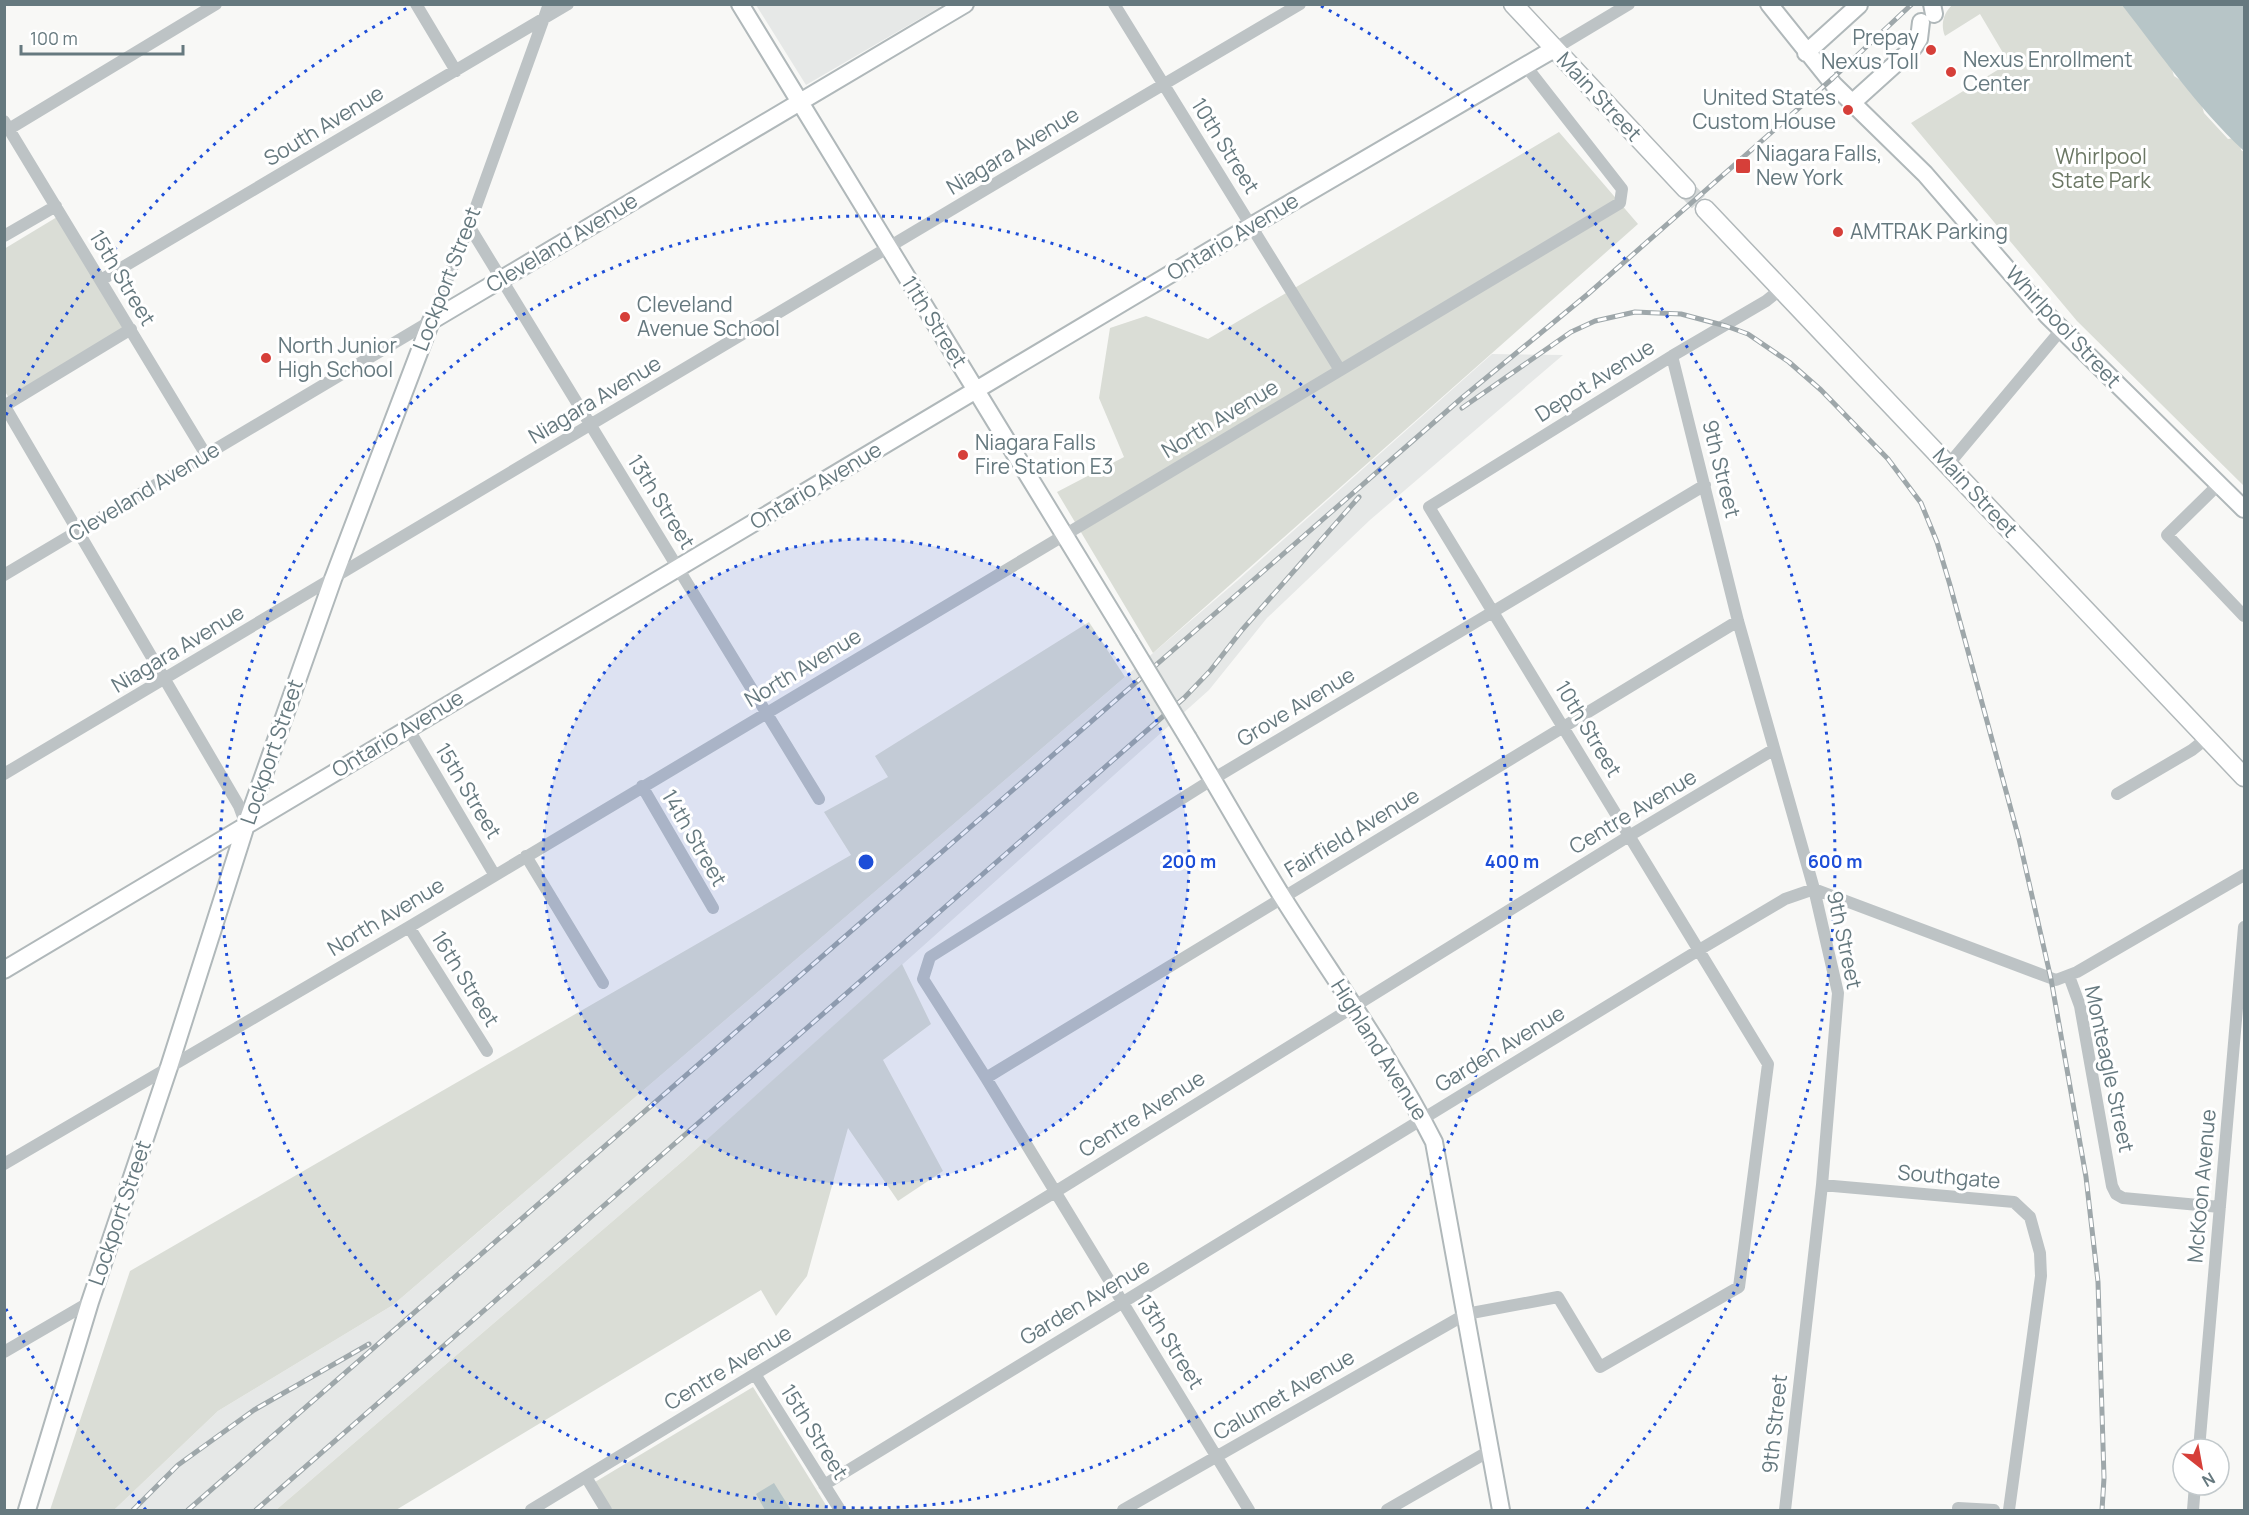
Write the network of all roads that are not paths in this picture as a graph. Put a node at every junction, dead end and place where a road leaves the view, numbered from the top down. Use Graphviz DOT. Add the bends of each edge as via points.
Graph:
graph roads {
  1 [pos="216,4"];
  2 [pos="416,4"];
  3 [pos="549,4"];
  4 [pos="568,4"];
  5 [pos="740,4"];
  6 [pos="965,4"];
  7 [pos="1114,4"];
  8 [pos="1300,4"];
  9 [pos="1512,4"];
  10 [pos="1629,4"];
  11 [pos="1769,4"];
  12 [pos="1859,5"];
  13 [pos="1928,17"];
  14 [pos="545,18"];
  15 [pos="1554,49"];
  16 [pos="1806,53"];
  17 [pos="1525,65"];
  18 [pos="456,71"];
  19 [pos="1163,84"];
  20 [pos="800,102"];
  21 [pos="1852,103"];
  22 [pos="7,125"];
  23 [pos="1686,189"];
  24 [pos="56,206"];
  25 [pos="1705,209"];
  26 [pos="469,225"];
  27 [pos="1251,226"];
  28 [pos="4,236"];
  29 [pos="888,248"];
  30 [pos="503,278"];
  31 [pos="101,280"];
  32 [pos="1781,289"];
  33 [pos="430,321"];
  34 [pos="131,329"];
  35 [pos="2061,330"];
  36 [pos="1672,356"];
  37 [pos="1340,370"];
  38 [pos="976,390"];
  39 [pos="5,406"];
  40 [pos="591,425"];
  41 [pos="206,455"];
  42 [pos="1948,465"];
  43 [pos="2219,484"];
  44 [pos="1706,485"];
  45 [pos="1430,507"];
  46 [pos="2244,509"];
  47 [pos="79,531"];
  48 [pos="1064,535"];
  49 [pos="679,568"];
  50 [pos="4,575"];
  51 [pos="333,579"];
  52 [pos="1494,612"];
  53 [pos="2244,616"];
  54 [pos="1738,621"];
  55 [pos="1128,639"];
  56 [pos="166,679"];
  57 [pos="766,712"];
  58 [pos="1563,727"];
  59 [pos="408,728"];
  60 [pos="2207,738"];
  61 [pos="1773,750"];
  62 [pos="4,774"];
  63 [pos="2244,777"];
  64 [pos="1213,779"];
  65 [pos="642,786"];
  66 [pos="2117,794"];
  67 [pos="819,799"];
  68 [pos="246,825"];
  69 [pos="1629,836"];
  70 [pos="526,856"];
  71 [pos="494,874"];
  72 [pos="2243,879"];
  73 [pos="1814,889"];
  74 [pos="1283,897"];
  75 [pos="713,908"];
  76 [pos="409,927"];
  77 [pos="2244,927"];
  78 [pos="1699,950"];
  79 [pos="4,970"];
  80 [pos="2069,976"];
  81 [pos="923,979"];
  82 [pos="603,983"];
  83 [pos="1353,1006"];
  84 [pos="487,1051"];
  85 [pos="1768,1064"];
  86 [pos="169,1067"];
  87 [pos="986,1078"];
  88 [pos="1422,1119"];
  89 [pos="4,1164"];
  90 [pos="1822,1185"];
  91 [pos="1055,1192"];
  92 [pos="2220,1207"];
  93 [pos="90,1302"];
  94 [pos="1122,1302"];
  95 [pos="1466,1314"];
  96 [pos="4,1352"];
  97 [pos="755,1374"];
  98 [pos="2200,1437"];
  99 [pos="1491,1450"];
  100 [pos="1217,1456"];
  101 [pos="586,1477"];
  102 [pos="824,1485"];
  103 [pos="1958,1508"];
  104 [pos="27,1510"];
  105 [pos="531,1510"];
  106 [pos="606,1510"];
  107 [pos="840,1510"];
  108 [pos="1123,1510"];
  109 [pos="1250,1510"];
  110 [pos="1387,1510"];
  111 [pos="1501,1510"];
  112 [pos="1785,1510"];
  113 [pos="1994,1510"];
  114 [pos="2009,1510"];
  1 -- 22 [label="street"];
  2 -- 18 [label="street"];
  3 -- 14 [label="street, Lockport Street"];
  4 -- 14 [label="street, South Avenue"];
  5 -- 20 [label="street, 11th Street"];
  6 -- 20 [label="street, Cleveland Avenue"];
  7 -- 19 [label="street, 10th Street"];
  8 -- 19 [label="street, Niagara Avenue"];
  9 -- 15 [label="main road, Main Street"];
  10 -- 15 [label="street, Ontario Avenue"];
  11 -- 16 [label="street, Whirlpool Street"];
  12 -- 16 [label="street"];
  13 -- 21 [label="street" via="1909,52"];
  14 -- 18 [label="street, South Avenue"];
  14 -- 26 [label="street, Lockport Street"];
  15 -- 17 [label="street, Ontario Avenue"];
  15 -- 23 [label="main road, Main Street"];
  16 -- 21 [label="street, Whirlpool Street"];
  17 -- 27 [label="street, Ontario Avenue"];
  17 -- 37 [label="street, North Avenue" via="1622,189 1620,203"];
  18 -- 31 [label="street, South Avenue"];
  19 -- 27 [label="street, 10th Street"];
  19 -- 29 [label="street, Niagara Avenue"];
  20 -- 29 [label="street, 11th Street"];
  20 -- 30 [label="street, Cleveland Avenue"];
  21 -- 35 [label="street, Whirlpool Street" via="1933,182"];
  22 -- 24 [label="street, 15th Street"];
  24 -- 28 [label="street"];
  24 -- 31 [label="street, 15th Street"];
  25 -- 32 [label="main road, Main Street"];
  26 -- 30 [label="street, 13th Street"];
  26 -- 33 [label="street, Lockport Street"];
  27 -- 37 [label="street, 10th Street"];
  27 -- 38 [label="street, Ontario Avenue"];
  29 -- 38 [label="street, 11th Street"];
  29 -- 40 [label="street, Niagara Avenue"];
  30 -- 33 [label="street, Cleveland Avenue"];
  30 -- 40 [label="street, 13th Street"];
  31 -- 34 [label="street, 15th Street"];
  32 -- 36 [label="street, Depot Avenue"];
  32 -- 42 [label="main road, Main Street"];
  33 -- 41 [label="street, Cleveland Avenue"];
  33 -- 51 [label="street, Lockport Street"];
  34 -- 39 [label="street"];
  34 -- 41 [label="street, 15th Street"];
  35 -- 42 [label="street"];
  35 -- 43 [label="street, Whirlpool Street"];
  36 -- 44 [label="street, 9th Street"];
  36 -- 45 [label="street, Depot Avenue"];
  37 -- 48 [label="street, North Avenue"];
  38 -- 48 [label="street, 11th Street"];
  38 -- 49 [label="street, Ontario Avenue"];
  39 -- 47 [label="street"];
  40 -- 49 [label="street, 13th Street"];
  40 -- 51 [label="street, Niagara Avenue"];
  41 -- 47 [label="street, Cleveland Avenue"];
  42 -- 60 [label="main road, Main Street"];
  43 -- 46 [label="street, Whirlpool Street"];
  43 -- 53 [label="street" via="2167,535"];
  44 -- 52 [label="street, Grove Avenue"];
  44 -- 54 [label="street, 9th Street"];
  45 -- 52 [label="street, 10th Street"];
  47 -- 50 [label="street, Cleveland Avenue"];
  47 -- 56 [label="street"];
  48 -- 55 [label="street, 11th Street"];
  48 -- 57 [label="street, North Avenue"];
  49 -- 57 [label="street, 13th Street"];
  49 -- 59 [label="street, Ontario Avenue"];
  51 -- 56 [label="street, Niagara Avenue"];
  51 -- 68 [label="street, Lockport Street"];
  52 -- 58 [label="street, 10th Street"];
  52 -- 64 [label="street, Grove Avenue"];
  54 -- 58 [label="street, Fairfield Avenue"];
  54 -- 61 [label="street, 9th Street"];
  55 -- 64 [label="street, Highland Avenue, bridge"];
  56 -- 62 [label="street, Niagara Avenue"];
  56 -- 68 [label="street"];
  57 -- 65 [label="street, North Avenue"];
  57 -- 67 [label="street, 13th Street"];
  58 -- 69 [label="street, 10th Street"];
  58 -- 74 [label="street, Fairfield Avenue"];
  59 -- 68 [label="street, Ontario Avenue"];
  59 -- 71 [label="street, 15th Street"];
  60 -- 63 [label="main road, Main Street"];
  60 -- 66 [label="street"];
  61 -- 69 [label="street, Centre Avenue"];
  61 -- 73 [label="street, 9th Street"];
  64 -- 74 [label="street, Highland Avenue"];
  64 -- 81 [label="street, Grove Avenue" via="930,957"];
  65 -- 70 [label="street, North Avenue"];
  65 -- 75 [label="street, 14th Street"];
  68 -- 79 [label="street, Ontario Avenue"];
  68 -- 86 [label="street, Lockport Street"];
  69 -- 78 [label="street, 10th Street"];
  69 -- 83 [label="street, Centre Avenue"];
  70 -- 71 [label="street, North Avenue"];
  70 -- 82 [label="street"];
  71 -- 76 [label="street, North Avenue"];
  72 -- 80 [label="street, Monteagle Street"];
  73 -- 78 [label="street, Garden Avenue" via="1785,899"];
  73 -- 80 [label="street" via="2051,979"];
  73 -- 90 [label="street, 9th Street" via="1838,993"];
  74 -- 83 [label="street, Highland Avenue"];
  74 -- 87 [label="street, Fairfield Avenue"];
  76 -- 84 [label="street, 16th Street"];
  76 -- 86 [label="street, North Avenue"];
  77 -- 92 [label="street, McKoon Avenue"];
  78 -- 85 [label="street, 10th Street"];
  78 -- 88 [label="street, Garden Avenue"];
  80 -- 92 [label="street, Monteagle Street" via="2080,1006 2116,1194 2123,1198"];
  81 -- 87 [label="street, 13th Street"];
  83 -- 88 [label="street, Highland Avenue"];
  83 -- 91 [label="street, Centre Avenue"];
  85 -- 95 [label="street, Calumet Avenue" via="1739,1287 1600,1367 1558,1296"];
  86 -- 89 [label="street, North Avenue"];
  86 -- 93 [label="street, Lockport Street"];
  87 -- 91 [label="street, 13th Street"];
  88 -- 94 [label="street, Garden Avenue"];
  88 -- 95 [label="street, Highland Avenue" via="1434,1142"];
  90 -- 112 [label="street, 9th Street"];
  90 -- 114 [label="street, Southgate" via="2014,1202 2030,1217 2040,1253 2041,1276"];
  91 -- 94 [label="street, 13th Street"];
  91 -- 97 [label="street, Centre Avenue"];
  92 -- 98 [label="street, McKoon Avenue"];
  93 -- 96 [label="street"];
  93 -- 104 [label="street, Lockport Street"];
  94 -- 100 [label="street, 13th Street"];
  94 -- 102 [label="street, Garden Avenue"];
  95 -- 99 [label="street, Highland Avenue"];
  95 -- 100 [label="street, Calumet Avenue"];
  97 -- 101 [label="street, Centre Avenue"];
  97 -- 102 [label="street, 15th Street"];
  99 -- 110 [label="street"];
  99 -- 111 [label="street, Highland Avenue"];
  100 -- 108 [label="street, Calumet Avenue"];
  100 -- 109 [label="street, 13th Street"];
  101 -- 105 [label="street, Centre Avenue"];
  101 -- 106 [label="street"];
  102 -- 107 [label="street, 15th Street"];
  103 -- 113 [label="street"];
}
